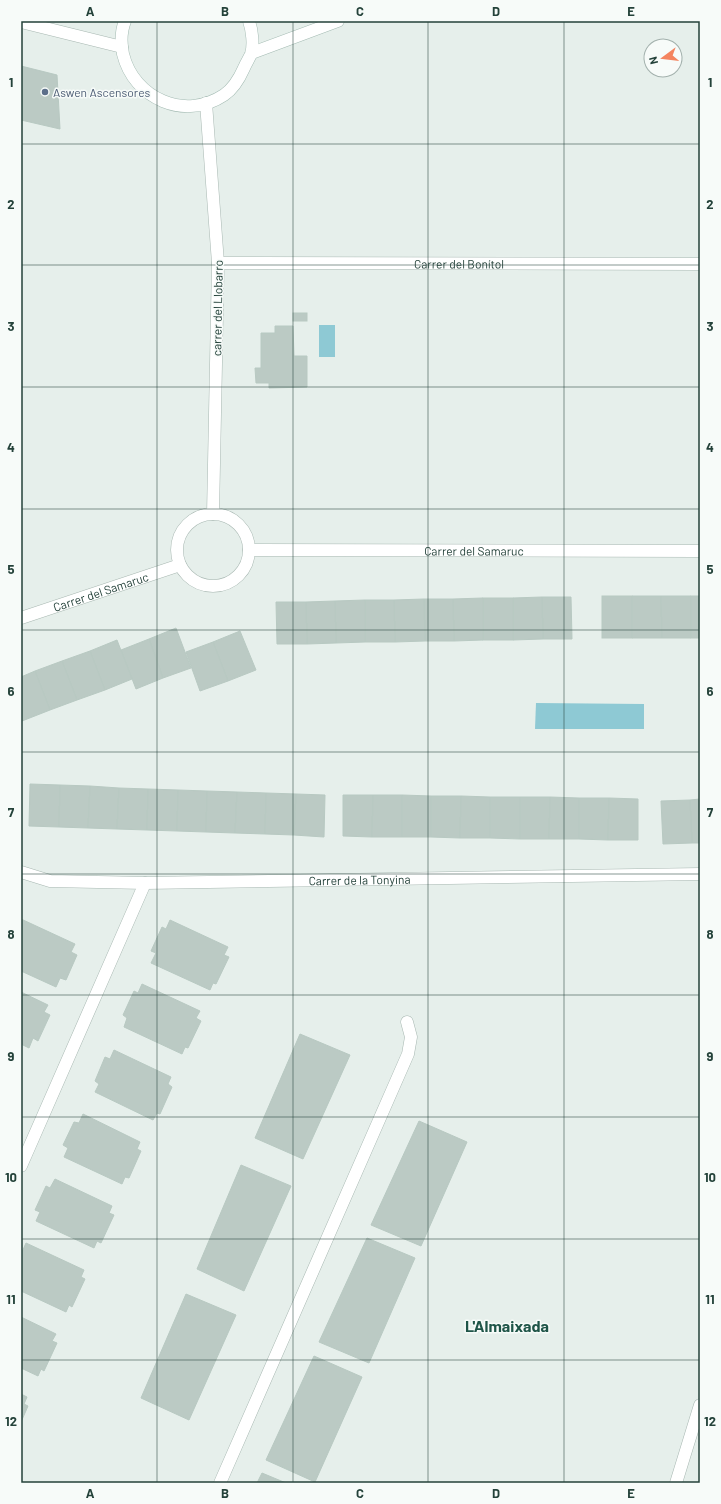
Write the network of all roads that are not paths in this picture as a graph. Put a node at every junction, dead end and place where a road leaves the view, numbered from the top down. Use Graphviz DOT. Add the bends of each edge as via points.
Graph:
graph roads {
  1 [pos="125,21"];
  2 [pos="249,21"];
  3 [pos="338,21"];
  4 [pos="21,22"];
  5 [pos="122,47"];
  6 [pos="252,53"];
  7 [pos="206,103"];
  8 [pos="218,264"];
  9 [pos="700,264"];
  10 [pos="213,514"];
  11 [pos="249,550"];
  12 [pos="700,551"];
  13 [pos="180,565"];
  14 [pos="21,618"];
  15 [pos="21,872"];
  16 [pos="700,874"];
  17 [pos="145,883"];
  18 [pos="407,1022"];
  19 [pos="21,1166"];
  20 [pos="700,1405"];
  21 [pos="220,1483"];
  22 [pos="676,1483"];
  1 -- 5 [label="street" via="122,26"];
  2 -- 6 [label="street"];
  3 -- 6 [label="street"];
  4 -- 5 [label="street"];
  5 -- 7 [label="street" via="126,66 136,82 150,95 168,103 187,106"];
  6 -- 7 [label="street" via="240,77 225,94"];
  7 -- 8 [label="street, carrer del Llobarro"];
  8 -- 9 [label="street, Carrer del Bonítol"];
  8 -- 10 [label="street, carrer del Llobarro"];
  10 -- 11 [label="street" via="234,521 242,529"];
  10 -- 13 [label="street" via="191,521 182,530 177,553"];
  11 -- 12 [label="street, Carrer del Samaruc"];
  11 -- 13 [label="street" via="247,562 241,573 232,581 220,585 208,586 196,582"];
  13 -- 14 [label="street, Carrer del Samaruc"];
  15 -- 17 [label="street, Carrer de la Tonyina" via="50,881"];
  16 -- 17 [label="street, Carrer de la Tonyina"];
  17 -- 19 [label="street"];
  18 -- 21 [label="street" via="411,1037 408,1054"];
  20 -- 22 [label="street"];
}
